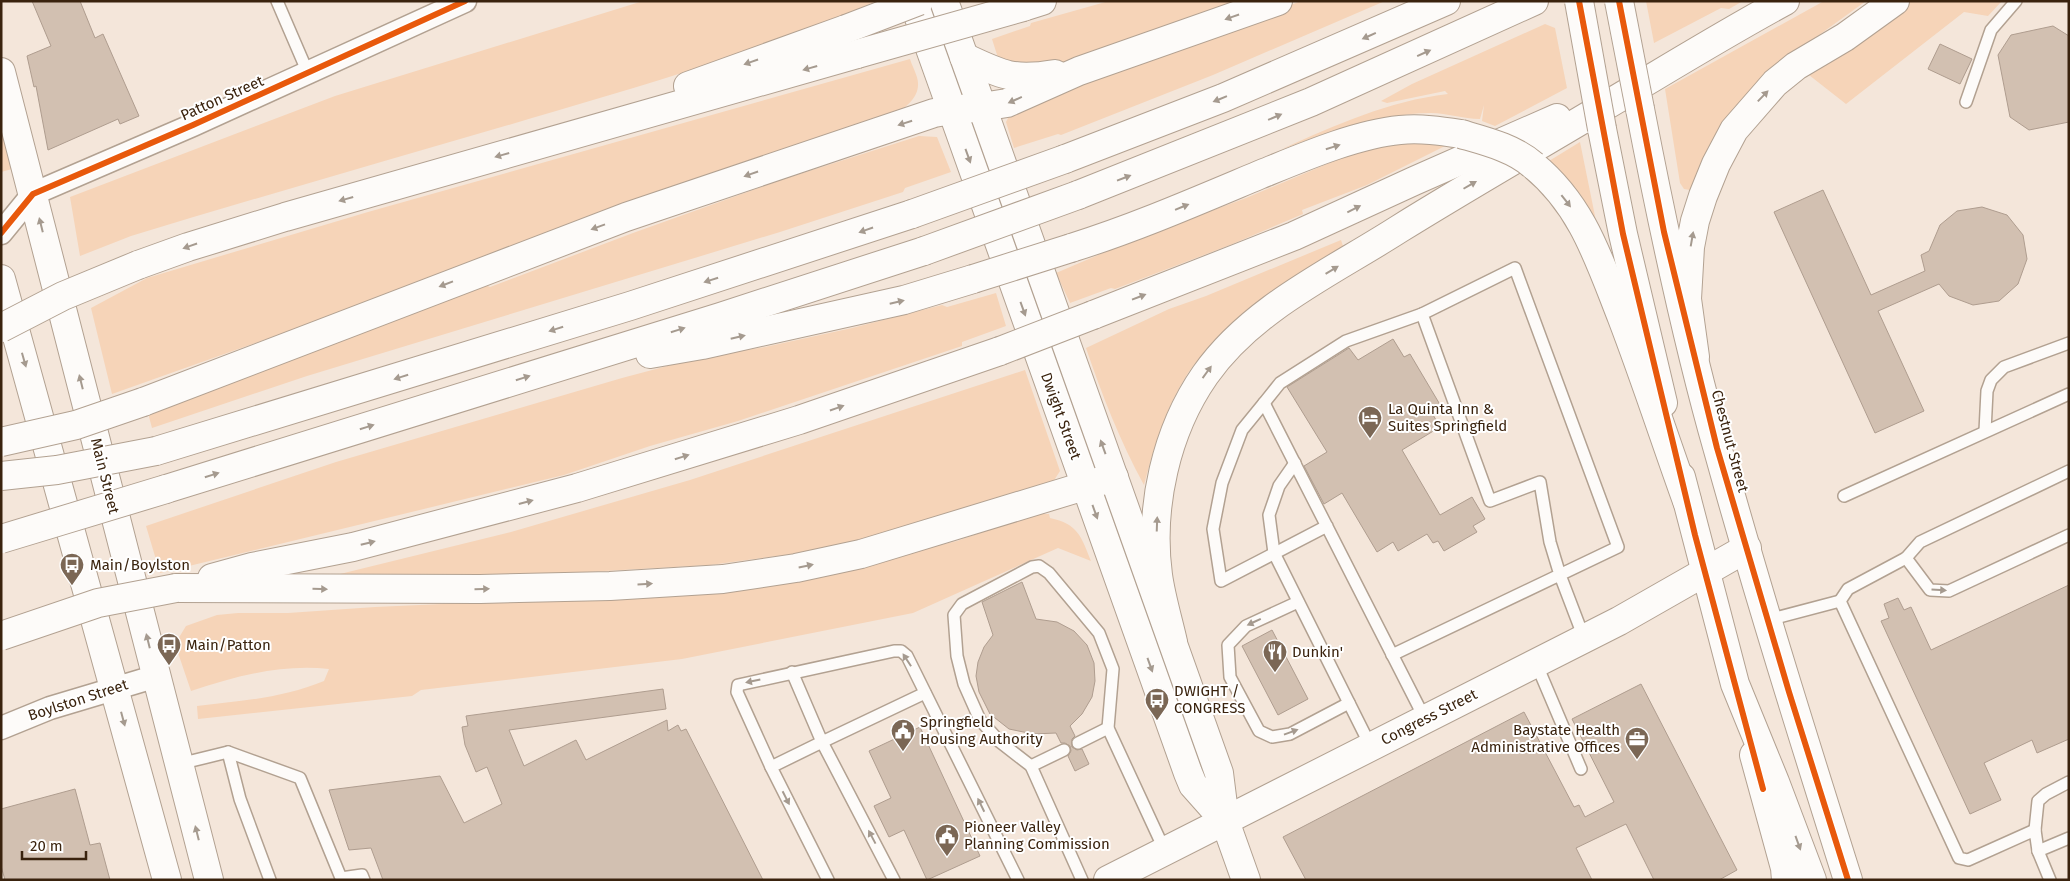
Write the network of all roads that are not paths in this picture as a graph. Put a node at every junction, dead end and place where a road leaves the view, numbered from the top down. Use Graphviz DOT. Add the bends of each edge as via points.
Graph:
graph roads {
  1 [pos="277,1"];
  2 [pos="465,1"];
  3 [pos="913,1"];
  4 [pos="919,1"];
  5 [pos="944,1"];
  6 [pos="1278,1"];
  7 [pos="1446,1"];
  8 [pos="1534,1"];
  9 [pos="1579,1"];
  10 [pos="1619,1"];
  11 [pos="1785,1"];
  12 [pos="1896,1"];
  13 [pos="2016,1"];
  14 [pos="1033,4"];
  15 [pos="964,57"];
  16 [pos="1667,67"];
  17 [pos="1079,71"];
  18 [pos="1,72"];
  19 [pos="308,73"];
  20 [pos="1966,102"];
  21 [pos="982,108"];
  22 [pos="952,110"];
  23 [pos="536,146"];
  24 [pos="33,194"];
  25 [pos="1,233"];
  26 [pos="1,279"];
  27 [pos="1422,314"];
  28 [pos="1,328"];
  29 [pos="2069,343"];
  30 [pos="1695,357"];
  31 [pos="569,364"];
  32 [pos="2069,394"];
  33 [pos="1264,403"];
  34 [pos="1985,432"];
  35 [pos="1,442"];
  36 [pos="1295,463"];
  37 [pos="2069,471"];
  38 [pos="1,476"];
  39 [pos="1114,477"];
  40 [pos="1086,486"];
  41 [pos="1844,496"];
  42 [pos="1687,501"];
  43 [pos="1326,526"];
  44 [pos="2069,534"];
  45 [pos="1,539"];
  46 [pos="1747,548"];
  47 [pos="1274,553"];
  48 [pos="1906,558"];
  49 [pos="1705,573"];
  50 [pos="1560,575"];
  51 [pos="176,588"];
  52 [pos="1840,601"];
  53 [pos="1298,602"];
  54 [pos="1768,620"];
  55 [pos="1,636"];
  56 [pos="1584,638"];
  57 [pos="1173,642"];
  58 [pos="1392,655"];
  59 [pos="1536,663"];
  60 [pos="792,672"];
  61 [pos="157,676"];
  62 [pos="1735,684"];
  63 [pos="114,688"];
  64 [pos="925,694"];
  65 [pos="1349,703"];
  66 [pos="1425,719"];
  67 [pos="1,728"];
  68 [pos="1108,728"];
  69 [pos="822,742"];
  70 [pos="1078,743"];
  71 [pos="1371,747"];
  72 [pos="1064,750"];
  73 [pos="228,752"];
  74 [pos="179,764"];
  75 [pos="1031,766"];
  76 [pos="771,767"];
  77 [pos="1581,769"];
  78 [pos="2069,782"];
  79 [pos="1225,821"];
  80 [pos="2036,830"];
  81 [pos="2069,838"];
  82 [pos="1165,851"];
  83 [pos="2038,851"];
  84 [pos="167,880"];
  85 [pos="209,880"];
  86 [pos="270,880"];
  87 [pos="364,880"];
  88 [pos="828,880"];
  89 [pos="894,880"];
  90 [pos="1018,880"];
  91 [pos="1082,880"];
  92 [pos="1108,880"];
  93 [pos="1246,880"];
  94 [pos="1786,880"];
  95 [pos="1812,880"];
  96 [pos="1848,880"];
  97 [pos="2050,880"];
  1 -- 19 [label="lane"];
  2 -- 19 [label="street, Patton Street"];
  3 -- 22 [label="main road, Dwight Street"];
  4 -- 23 [label="main road, one-way, bridge" via="705,79"];
  5 -- 15 [label="main road, Dwight Street"];
  6 -- 17 [label="main road, one-way"];
  7 -- 38 [label="main road, one-way, bridge" via="1240,91 912,214 639,303 156,451 57,470"];
  31 -- 8 [label="main road, one-way, bridge" via="924,251 1078,195 1328,94"];
  9 -- 42 [label="main road, bridge" via="1623,234"];
  10 -- 30 [label="main road, Chestnut Street, bridge" via="1664,232"];
  11 -- 16 [label="main road"];
  30 -- 12 [label="main road, one-way" via="1687,299 1690,248 1703,196 1734,130 1775,84 1796,66"];
  13 -- 20 [label="lane" via="1991,30"];
  14 -- 23 [label="main road, one-way, bridge"];
  15 -- 17 [label="main road" via="1017,78"];
  15 -- 21 [label="main road, Dwight Street"];
  51 -- 16 [label="main road, one-way, bridge" via="252,567 353,547 577,488 799,420 1000,351 1332,220"];
  57 -- 16 [label="main road, one-way" via="1158,575 1159,496 1168,456 1183,416 1205,375 1221,354 1259,319 1295,293"];
  17 -- 21 [label="main road, one-way" via="1007,104"];
  18 -- 24 [label="main road, Main Street"];
  19 -- 24 [label="street, Patton Street"];
  21 -- 22 [label="main road"];
  39 -- 21 [label="main road, Dwight Street, one-way"];
  22 -- 35 [label="main road, one-way, bridge" via="934,113 626,217 76,426"];
  22 -- 40 [label="main road, Dwight Street, one-way"];
  23 -- 28 [label="main road, one-way, bridge" via="249,227 138,265 63,296"];
  24 -- 25 [label="street, Patton Street"];
  61 -- 24 [label="main road, Main Street, one-way"];
  26 -- 63 [label="main road, one-way"];
  27 -- 33 [label="lane" via="1346,341 1280,383"];
  27 -- 50 [label="lane" via="1490,501 1540,482 1550,542"];
  27 -- 50 [label="lane" via="1516,268 1618,547"];
  29 -- 34 [label="lane" via="2004,367 1991,380 1987,391"];
  30 -- 46 [label="main road, Chestnut Street" via="1717,448"];
  31 -- 42 [label="main road, one-way, bridge" via="702,345 904,300 1141,223 1322,150 1401,129 1432,130 1489,142 1526,159 1561,194 1590,237"];
  45 -- 31 [label="main road, one-way, bridge"];
  32 -- 34 [label="lane"];
  33 -- 36 [label="lane"];
  33 -- 47 [label="lane" via="1242,430 1222,483 1213,529 1221,581"];
  34 -- 41 [label="lane"];
  36 -- 43 [label="lane"];
  36 -- 47 [label="lane" via="1279,486 1269,515"];
  37 -- 48 [label="lane" via="1920,542"];
  39 -- 40 [label="main road"];
  39 -- 57 [label="main road, Dwight Street"];
  51 -- 40 [label="main road, one-way" via="480,589 723,579 861,554"];
  40 -- 79 [label="main road, Dwight Street, one-way" via="1193,785"];
  42 -- 49 [label="main road"];
  43 -- 47 [label="lane"];
  43 -- 58 [label="lane"];
  48 -- 44 [label="lane, one-way" via="1930,590 1949,591"];
  46 -- 49 [label="main road, Congress Street"];
  46 -- 54 [label="main road, Chestnut Street"];
  47 -- 53 [label="lane"];
  48 -- 52 [label="lane" via="1848,589"];
  49 -- 56 [label="main road, Congress Street"];
  49 -- 62 [label="main road"];
  50 -- 56 [label="lane"];
  50 -- 58 [label="lane"];
  51 -- 55 [label="main road, bridge" via="98,603"];
  52 -- 54 [label="lane"];
  52 -- 80 [label="lane" via="1959,858 1968,860"];
  53 -- 65 [label="lane"];
  53 -- 65 [label="lane, one-way" via="1246,626 1228,645 1230,677 1259,731 1272,737 1290,734"];
  54 -- 96 [label="main road, Chestnut Street"];
  56 -- 59 [label="main road, Congress Street"];
  57 -- 79 [label="main road, Dwight Street" via="1220,773"];
  58 -- 66 [label="lane"];
  59 -- 66 [label="main road, Congress Street"];
  59 -- 77 [label="lane"];
  64 -- 60 [label="lane, one-way" via="907,656 901,651"];
  60 -- 69 [label="lane"];
  60 -- 76 [label="lane, one-way" via="738,685 737,692"];
  61 -- 63 [label="street, Boylston Street"];
  61 -- 74 [label="main road, Main Street"];
  62 -- 94 [label="main road"];
  62 -- 95 [label="main road, one-way"];
  63 -- 67 [label="street, Boylston Street" via="50,708"];
  63 -- 84 [label="main road, one-way"];
  64 -- 69 [label="lane"];
  90 -- 64 [label="lane, one-way"];
  65 -- 71 [label="lane"];
  66 -- 71 [label="main road, Congress Street"];
  68 -- 70 [label="lane"];
  68 -- 75 [label="lane" via="1113,669 1099,633 1050,573 1038,566 1032,568 962,604 954,615 957,656 964,684 980,720 1000,742"];
  68 -- 82 [label="lane"];
  69 -- 76 [label="lane"];
  89 -- 69 [label="lane, one-way"];
  71 -- 79 [label="main road, Congress Street"];
  72 -- 75 [label="lane"];
  73 -- 74 [label="lane"];
  73 -- 86 [label="lane" via="240,799"];
  73 -- 87 [label="lane" via="300,778 341,878 362,875"];
  85 -- 74 [label="main road, Main Street, one-way"];
  75 -- 91 [label="lane"];
  76 -- 88 [label="lane, one-way"];
  78 -- 80 [label="lane" via="2038,801"];
  79 -- 82 [label="main road, Congress Street"];
  79 -- 93 [label="main road, Dwight Street"];
  80 -- 83 [label="lane"];
  81 -- 83 [label="lane"];
  82 -- 92 [label="main road, Congress Street"];
  83 -- 97 [label="lane"];
}
